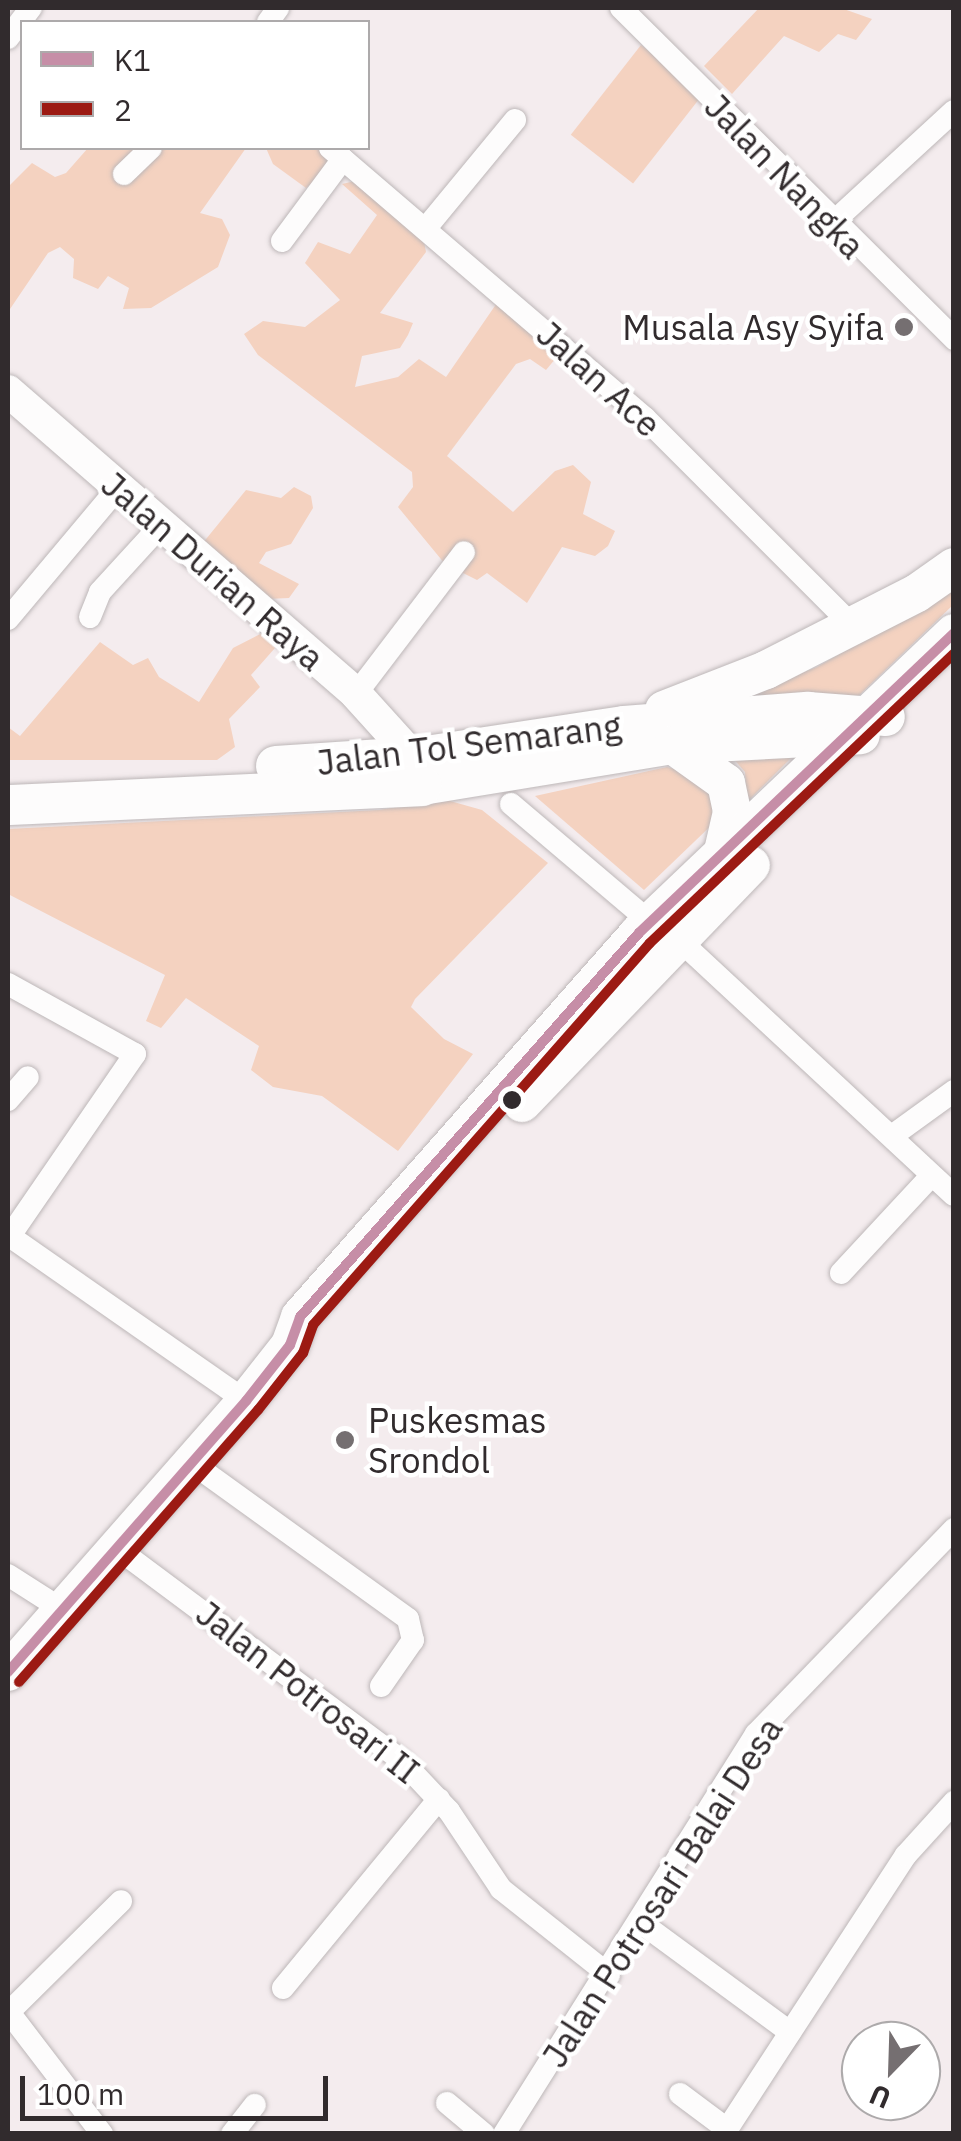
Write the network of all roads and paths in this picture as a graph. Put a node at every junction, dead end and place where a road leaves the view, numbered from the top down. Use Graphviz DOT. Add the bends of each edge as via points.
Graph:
graph roads {
  1 [pos="621,8"];
  2 [pos="954,111"];
  3 [pos="515,120"];
  4 [pos="149,150"];
  5 [pos="336,153"];
  6 [pos="124,174"];
  7 [pos="831,224"];
  8 [pos="426,228"];
  9 [pos="282,241"];
  10 [pos="954,339"];
  11 [pos="8,391"];
  12 [pos="118,488"];
  13 [pos="163,523"];
  14 [pos="464,552"];
  15 [pos="954,566"];
  16 [pos="10,610"];
  17 [pos="90,617"];
  18 [pos="853,626"];
  19 [pos="954,633"];
  20 [pos="954,666"];
  21 [pos="356,694"];
  22 [pos="624,725"];
  23 [pos="877,725"];
  24 [pos="674,745"];
  25 [pos="418,772"];
  26 [pos="8,782"];
  27 [pos="511,804"];
  28 [pos="8,805"];
  29 [pos="721,860"];
  30 [pos="663,930"];
  31 [pos="8,984"];
  32 [pos="28,1076"];
  33 [pos="954,1091"];
  34 [pos="8,1100"];
  35 [pos="896,1133"];
  36 [pos="930,1176"];
  37 [pos="954,1194"];
  38 [pos="9,1236"];
  39 [pos="841,1273"];
  40 [pos="246,1401"];
  41 [pos="192,1463"];
  42 [pos="954,1529"];
  43 [pos="118,1549"];
  44 [pos="8,1575"];
  45 [pos="62,1610"];
  46 [pos="8,1672"];
  47 [pos="381,1686"];
  48 [pos="439,1799"];
  49 [pos="954,1802"];
  50 [pos="120,1901"];
  51 [pos="640,1922"];
  52 [pos="609,1976"];
  53 [pos="283,1988"];
  54 [pos="8,2012"];
  55 [pos="790,2032"];
  56 [pos="680,2094"];
  57 [pos="447,2103"];
  58 [pos="255,2105"];
  59 [pos="725,2131"];
  60 [pos="102,2134"];
  61 [pos="232,2134"];
  62 [pos="484,2134"];
  63 [pos="504,2134"];
  1 -- 7 [label="street, Jalan Nangka"];
  2 -- 7 [label="street"];
  3 -- 8 [label="street"];
  4 -- 6 [label="street"];
  5 -- 8 [label="street, Jalan Ace"];
  5 -- 9 [label="street"];
  7 -- 10 [label="street, Jalan Nangka"];
  8 -- 18 [label="street, Jalan Ace" via="645,418"];
  11 -- 12 [label="main road, Jalan Durian Raya"];
  12 -- 13 [label="main road, Jalan Durian Raya"];
  12 -- 16 [label="street"];
  13 -- 17 [label="street" via="100,592"];
  13 -- 21 [label="main road, Jalan Durian Raya"];
  14 -- 21 [label="street"];
  15 -- 18 [label="highway"];
  18 -- 22 [label="highway"];
  19 -- 23 [label="highway"];
  20 -- 23 [label="highway"];
  21 -- 25 [label="main road, Jalan Durian Raya"];
  22 -- 23 [label="highway, Jalan Tol Semarang" via="808,710"];
  22 -- 25 [label="highway, Jalan Tol Semarang"];
  23 -- 24 [label="highway, Jalan Tol Semarang"];
  23 -- 29 [label="highway"];
  23 -- 30 [label="highway"];
  24 -- 25 [label="highway, Jalan Tol Semarang"];
  24 -- 29 [label="highway" via="726,783 732,812"];
  25 -- 26 [label="highway, Jalan Tol Semarang"];
  25 -- 28 [label="highway, Jalan Tol Semarang"];
  27 -- 30 [label="street"];
  29 -- 30 [label="highway"];
  30 -- 35 [label="street" via="846,1102"];
  30 -- 40 [label="highway" via="320,1327 290,1345"];
  31 -- 38 [label="street" via="135,1054"];
  32 -- 34 [label="street"];
  33 -- 35 [label="street"];
  35 -- 36 [label="street"];
  36 -- 37 [label="street"];
  36 -- 39 [label="street"];
  38 -- 40 [label="street"];
  40 -- 41 [label="highway"];
  41 -- 43 [label="highway"];
  41 -- 47 [label="street" via="408,1619 413,1640"];
  42 -- 51 [label="street, Jalan Potrosari Balai Desa" via="756,1734"];
  43 -- 45 [label="highway"];
  43 -- 48 [label="street, Jalan Potrosari II" via="401,1760"];
  44 -- 45 [label="street"];
  45 -- 46 [label="highway"];
  48 -- 52 [label="street, Jalan Potrosari II" via="492,1880"];
  48 -- 53 [label="street"];
  49 -- 55 [label="street" via="906,1855"];
  50 -- 54 [label="street"];
  51 -- 52 [label="street, Jalan Potrosari Balai Desa"];
  51 -- 55 [label="street"];
  52 -- 63 [label="street, Jalan Potrosari Balai Desa"];
  54 -- 60 [label="street"];
  55 -- 59 [label="street"];
  56 -- 59 [label="street"];
  57 -- 62 [label="street"];
  58 -- 61 [label="street"];
}
